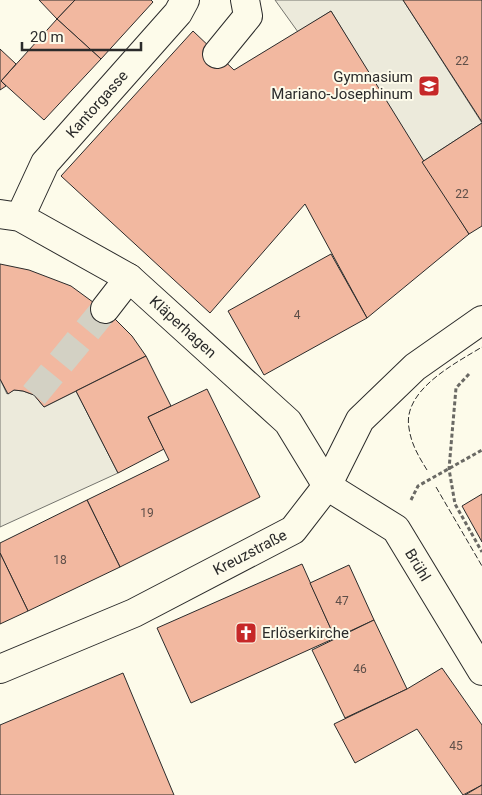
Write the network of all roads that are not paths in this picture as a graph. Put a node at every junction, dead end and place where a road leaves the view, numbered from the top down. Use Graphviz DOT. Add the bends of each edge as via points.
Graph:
graph roads {
  1 [pos="186,0"];
  2 [pos="245,0"];
  3 [pos="217,54"];
  4 [pos="10,215"];
  5 [pos="129,278"];
  6 [pos="105,309"];
  7 [pos="482,320"];
  8 [pos="327,486"];
  9 [pos="0,669"];
  10 [pos="482,671"];
  1 -- 4 [label="street, Kantorgasse" via="45,163"];
  2 -- 3 [label="street" via="248,16"];
  4 -- 5 [label="street, Kläperhagen"];
  5 -- 6 [label="street"];
  5 -- 8 [label="street, Kläperhagen" via="288,422"];
  7 -- 8 [label="street, Kreuzstraße" via="415,367 360,420"];
  8 -- 9 [label="street, Kreuzstraße" via="293,530 134,613"];
  8 -- 10 [label="street, Brühl" via="396,529"];
}
